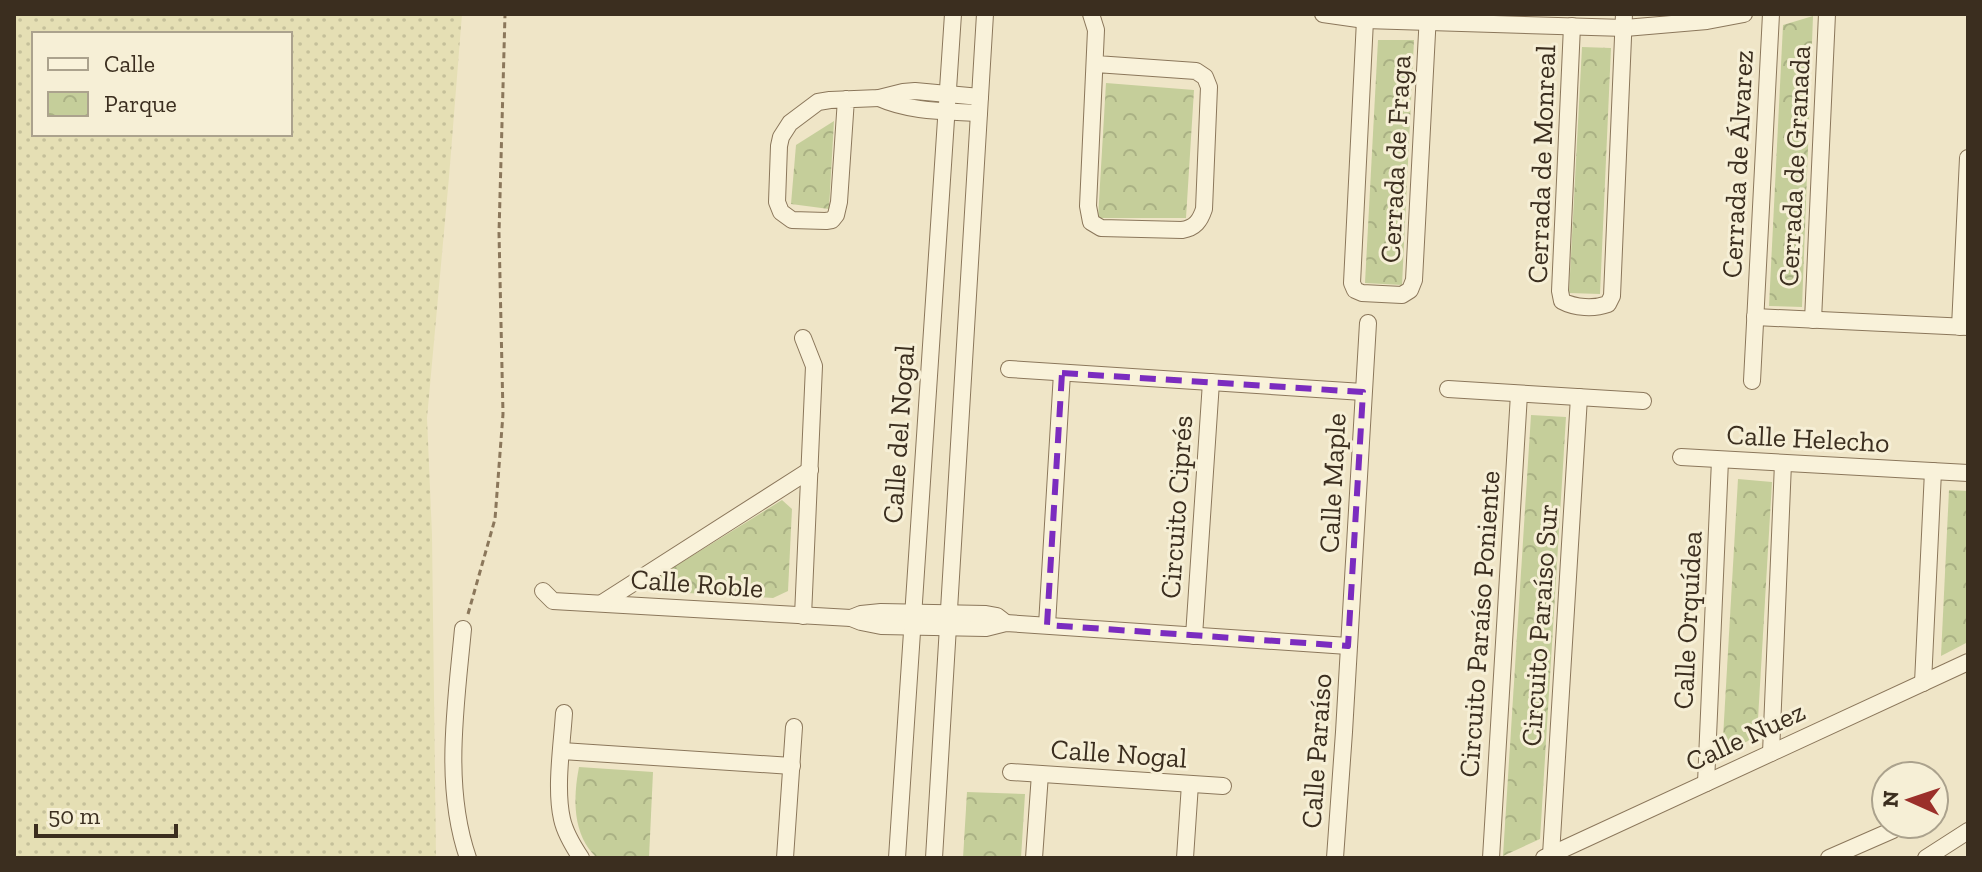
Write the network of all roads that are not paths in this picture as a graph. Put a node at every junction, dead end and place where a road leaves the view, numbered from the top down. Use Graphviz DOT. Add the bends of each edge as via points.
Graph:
graph roads {
  1 [pos="953,14"];
  2 [pos="985,14"];
  3 [pos="1106,14"];
  4 [pos="1323,14"];
  5 [pos="1744,14"];
  6 [pos="1771,14"];
  7 [pos="1827,14"];
  8 [pos="1428,18"];
  9 [pos="1707,18"];
  10 [pos="1365,20"];
  11 [pos="1624,21"];
  12 [pos="1094,22"];
  13 [pos="1572,26"];
  14 [pos="1096,64"];
  15 [pos="846,99"];
  16 [pos="948,103"];
  17 [pos="979,105"];
  18 [pos="1968,158"];
  19 [pos="1755,317"];
  20 [pos="1813,320"];
  21 [pos="1368,323"];
  22 [pos="1964,327"];
  23 [pos="803,338"];
  24 [pos="1009,369"];
  25 [pos="1062,373"];
  26 [pos="1752,381"];
  27 [pos="1211,382"];
  28 [pos="1448,389"];
  29 [pos="1363,392"];
  30 [pos="1519,394"];
  31 [pos="1579,397"];
  32 [pos="1643,401"];
  33 [pos="1681,457"];
  34 [pos="1720,460"];
  35 [pos="1783,463"];
  36 [pos="810,470"];
  37 [pos="1933,471"];
  38 [pos="1968,473"];
  39 [pos="543,591"];
  40 [pos="602,603"];
  41 [pos="803,616"];
  42 [pos="911,620"];
  43 [pos="949,620"];
  44 [pos="1047,625"];
  45 [pos="463,629"];
  46 [pos="1194,636"];
  47 [pos="1348,646"];
  48 [pos="1968,662"];
  49 [pos="1923,683"];
  50 [pos="564,713"];
  51 [pos="794,727"];
  52 [pos="562,751"];
  53 [pos="1771,753"];
  54 [pos="792,766"];
  55 [pos="1011,772"];
  56 [pos="1040,774"];
  57 [pos="1706,783"];
  58 [pos="1190,784"];
  59 [pos="1223,786"];
  60 [pos="1968,831"];
  61 [pos="1870,840"];
  62 [pos="1547,856"];
  63 [pos="468,858"];
  64 [pos="581,858"];
  65 [pos="785,858"];
  66 [pos="897,858"];
  67 [pos="934,858"];
  68 [pos="1034,858"];
  69 [pos="1185,858"];
  70 [pos="1335,858"];
  71 [pos="1491,858"];
  72 [pos="1829,858"];
  73 [pos="1926,858"];
  1 -- 16 [label="street, Calle del Nogal"];
  2 -- 17 [label="street"];
  3 -- 12 [label="street" via="1106,20"];
  4 -- 10 [label="street"];
  5 -- 9 [label="street"];
  6 -- 19 [label="street, Cerrada de Álvarez"];
  7 -- 20 [label="street, Cerrada de Granada"];
  8 -- 10 [label="street"];
  8 -- 10 [label="street, Cerrada de Fraga" via="1414,280 1402,295 1362,293 1352,283"];
  8 -- 13 [label="street"];
  9 -- 11 [label="street"];
  11 -- 13 [label="street"];
  11 -- 13 [label="street, Cerrada de Monreal" via="1612,296 1600,307 1570,305 1562,301 1560,291"];
  12 -- 14 [label="street"];
  14 -- 14 [label="street" via="1091,222 1101,228 1190,229 1204,209 1209,87 1205,77 1196,71"];
  15 -- 15 [label="street" via="818,102 781,137 777,202 792,220 826,221 836,215"];
  15 -- 16 [label="street" via="903,92"];
  16 -- 17 [label="street"];
  16 -- 42 [label="street, Calle del Nogal"];
  17 -- 43 [label="street"];
  18 -- 22 [label="street"];
  19 -- 20 [label="street, Cerrada de Álvarez"];
  19 -- 26 [label="street, Cerrada de Álvarez"];
  20 -- 22 [label="street, Cerrada de Álvarez"];
  21 -- 29 [label="street, Calle Maple"];
  23 -- 36 [label="street" via="814,366"];
  24 -- 25 [label="street, Circuito Ciprés"];
  25 -- 27 [label="street, Circuito Ciprés"];
  25 -- 44 [label="street"];
  27 -- 29 [label="street, Circuito Ciprés"];
  27 -- 46 [label="street, Circuito Ciprés"];
  28 -- 30 [label="street"];
  29 -- 47 [label="street, Calle Maple"];
  30 -- 31 [label="street"];
  30 -- 71 [label="street, Circuito Paraíso Poniente"];
  31 -- 32 [label="street"];
  31 -- 62 [label="street, Circuito Paraíso Sur"];
  33 -- 34 [label="street, Calle Helecho"];
  34 -- 35 [label="street, Calle Helecho"];
  34 -- 57 [label="street, Calle Orquídea"];
  35 -- 37 [label="street, Calle Helecho"];
  35 -- 53 [label="street"];
  36 -- 40 [label="street"];
  36 -- 41 [label="street"];
  37 -- 38 [label="street, Calle Helecho"];
  37 -- 49 [label="street"];
  39 -- 40 [label="street, Calle Roble" via="553,601"];
  40 -- 41 [label="street, Calle Roble"];
  41 -- 42 [label="street, Calle Roble" via="851,618 871,612"];
  42 -- 43 [label="street, Calle Roble"];
  42 -- 66 [label="street, Calle del Nogal"];
  43 -- 44 [label="street, Circuito Ciprés" via="986,628 1006,623"];
  43 -- 67 [label="street"];
  44 -- 46 [label="street, Circuito Ciprés"];
  45 -- 63 [label="street" via="454,781"];
  46 -- 47 [label="street, Circuito Ciprés"];
  47 -- 70 [label="street, Calle Paraíso"];
  48 -- 49 [label="street, Calle Nuez"];
  49 -- 53 [label="street, Calle Nuez"];
  50 -- 52 [label="street"];
  51 -- 54 [label="street"];
  52 -- 54 [label="street"];
  52 -- 64 [label="street" via="562,822"];
  53 -- 57 [label="street, Calle Nuez"];
  54 -- 65 [label="street"];
  55 -- 56 [label="street, Calle Nogal"];
  56 -- 58 [label="street, Calle Nogal"];
  56 -- 68 [label="street"];
  57 -- 62 [label="street, Calle Nuez"];
  58 -- 59 [label="street, Calle Nogal"];
  58 -- 69 [label="street"];
  60 -- 73 [label="street"];
  61 -- 72 [label="street"];
}
